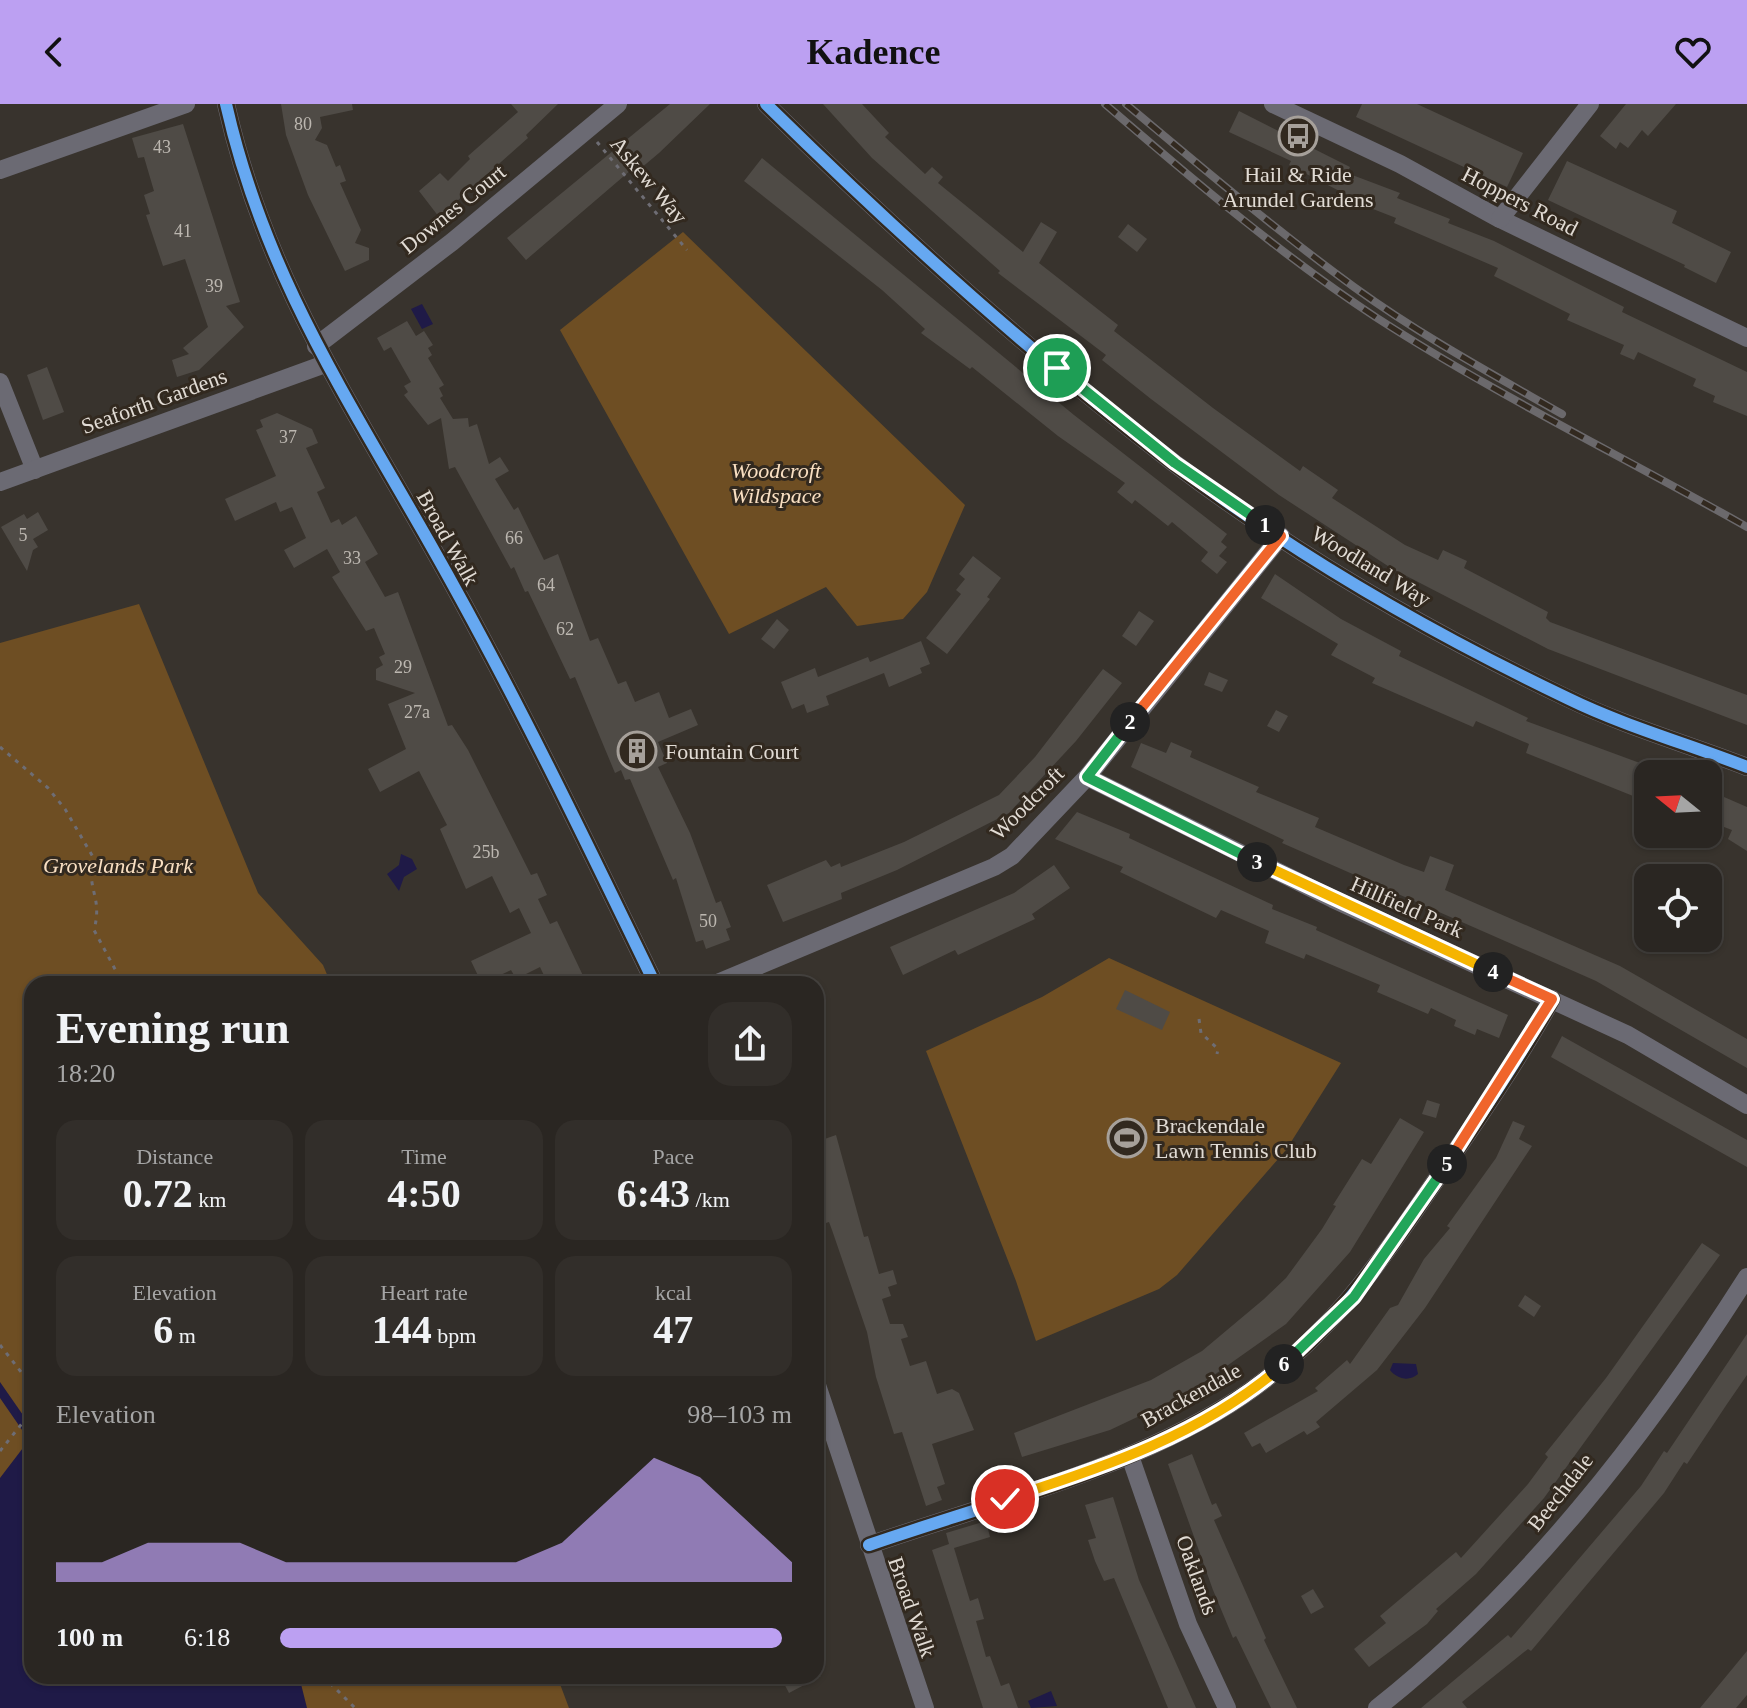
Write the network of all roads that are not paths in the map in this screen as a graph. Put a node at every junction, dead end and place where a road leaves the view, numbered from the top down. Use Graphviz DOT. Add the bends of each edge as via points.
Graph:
graph roads {
  1 [pos="186,104"];
  2 [pos="226,104"];
  3 [pos="618,104"];
  4 [pos="766,104"];
  5 [pos="1275,104"];
  6 [pos="1590,104"];
  7 [pos="0,170"];
  8 [pos="1500,219"];
  9 [pos="1747,338"];
  10 [pos="316,346"];
  11 [pos="325,364"];
  12 [pos="0,382"];
  13 [pos="35,470"];
  14 [pos="0,482"];
  15 [pos="1281,536"];
  16 [pos="1747,767"];
  17 [pos="1087,777"];
  18 [pos="651,976"];
  19 [pos="734,976"];
  20 [pos="1552,999"];
  21 [pos="1747,1105"];
  22 [pos="1747,1277"];
  23 [pos="824,1407"];
  24 [pos="1130,1456"];
  25 [pos="869,1545"];
  26 [pos="925,1708"];
  27 [pos="1227,1708"];
  28 [pos="1377,1708"];
  1 -- 7 [label="street"];
  2 -- 10 [label="street, Broad Walk" via="254,206"];
  3 -- 10 [label="street, Downes Court"];
  4 -- 15 [label="street, Woodland Way" via="895,231 1057,368 1175,463"];
  5 -- 8 [label="street, Hoppers Road"];
  6 -- 8 [label="street"];
  8 -- 9 [label="street, Hoppers Road"];
  10 -- 11 [label="street, Broad Walk"];
  11 -- 13 [label="street, Seaforth Gardens"];
  11 -- 18 [label="street, Broad Walk" via="534,735"];
  12 -- 13 [label="street"];
  13 -- 14 [label="street, Seaforth Gardens"];
  15 -- 16 [label="street, Woodland Way" via="1489,660 1571,701"];
  15 -- 17 [label="street, Woodcroft"];
  17 -- 19 [label="street, Woodcroft" via="1012,856 994,867"];
  17 -- 20 [label="street, Hillfield Park" via="1333,899"];
  20 -- 21 [label="street, Hillfield Park" via="1628,1035"];
  20 -- 24 [label="street, Brackendale" via="1465,1139 1354,1297 1270,1377"];
  22 -- 28 [label="street, Beechdale" via="1637,1434 1529,1569"];
  23 -- 25 [label="street, Broad Walk"];
  24 -- 25 [label="street, Brackendale"];
  24 -- 27 [label="street, Oaklands" via="1188,1624"];
  25 -- 26 [label="street, Broad Walk"];
}
